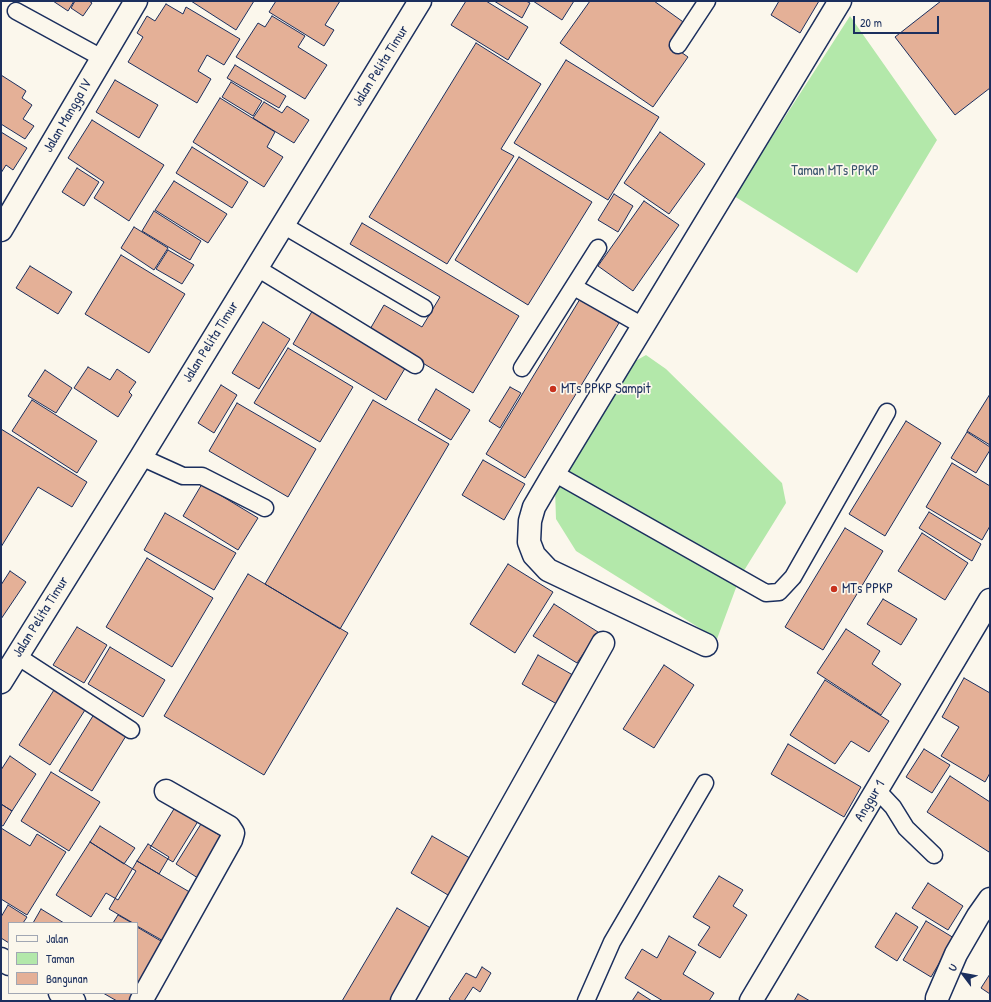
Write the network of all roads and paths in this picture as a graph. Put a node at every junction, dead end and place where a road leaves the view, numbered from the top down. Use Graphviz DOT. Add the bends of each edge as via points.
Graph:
graph roads {
  1 [pos="136,1"];
  2 [pos="420,1"];
  3 [pos="707,1"];
  4 [pos="840,1"];
  5 [pos="16,11"];
  6 [pos="678,44"];
  7 [pos="102,58"];
  8 [pos="283,225"];
  9 [pos="1,230"];
  10 [pos="598,248"];
  11 [pos="257,268"];
  12 [pos="574,287"];
  13 [pos="424,308"];
  14 [pos="643,326"];
  15 [pos="415,365"];
  16 [pos="522,368"];
  17 [pos="887,412"];
  18 [pos="141,456"];
  19 [pos="554,473"];
  20 [pos="265,508"];
  21 [pos="990,600"];
  22 [pos="603,643"];
  23 [pos="706,645"];
  24 [pos="17,656"];
  25 [pos="1,682"];
  26 [pos="131,730"];
  27 [pos="705,783"];
  28 [pos="877,790"];
  29 [pos="166,791"];
  30 [pos="934,855"];
  31 [pos="990,900"];
  32 [pos="62,994"];
  33 [pos="74,1001"];
  34 [pos="142,1001"];
  35 [pos="402,1001"];
  36 [pos="586,1001"];
  37 [pos="750,1001"];
  38 [pos="937,1001"];
  1 -- 7 [label="street, Jalan Mangga IV"];
  2 -- 8 [label="street, Jalan Pelita Timur"];
  3 -- 6 [label="lane"];
  4 -- 14 [label="street"];
  5 -- 7 [label="lane"];
  7 -- 9 [label="street, Jalan Mangga IV"];
  8 -- 11 [label="street, Jalan Pelita Timur"];
  8 -- 13 [label="lane"];
  10 -- 12 [label="lane"];
  11 -- 15 [label="lane"];
  11 -- 18 [label="street, Jalan Pelita Timur"];
  12 -- 14 [label="lane"];
  12 -- 16 [label="lane"];
  14 -- 19 [label="street"];
  17 -- 19 [label="lane" via="793,577 779,592 766,593"];
  18 -- 20 [label="lane" via="183,476 202,476"];
  18 -- 24 [label="street, Jalan Pelita Timur"];
  19 -- 23 [label="street" via="534,507 530,521 529,542 534,555 548,570"];
  21 -- 28 [label="street, Anggur 1"];
  22 -- 35 [label="street"];
  24 -- 25 [label="street, Jalan Pelita Timur"];
  24 -- 26 [label="lane"];
  27 -- 36 [label="lane" via="612,942"];
  28 -- 30 [label="lane" via="893,807 906,828"];
  28 -- 37 [label="street, Anggur 1"];
  29 -- 34 [label="street" via="229,827 233,833"];
  31 -- 38 [label="street" via="956,954"];
  32 -- 33 [label="street"];
}
